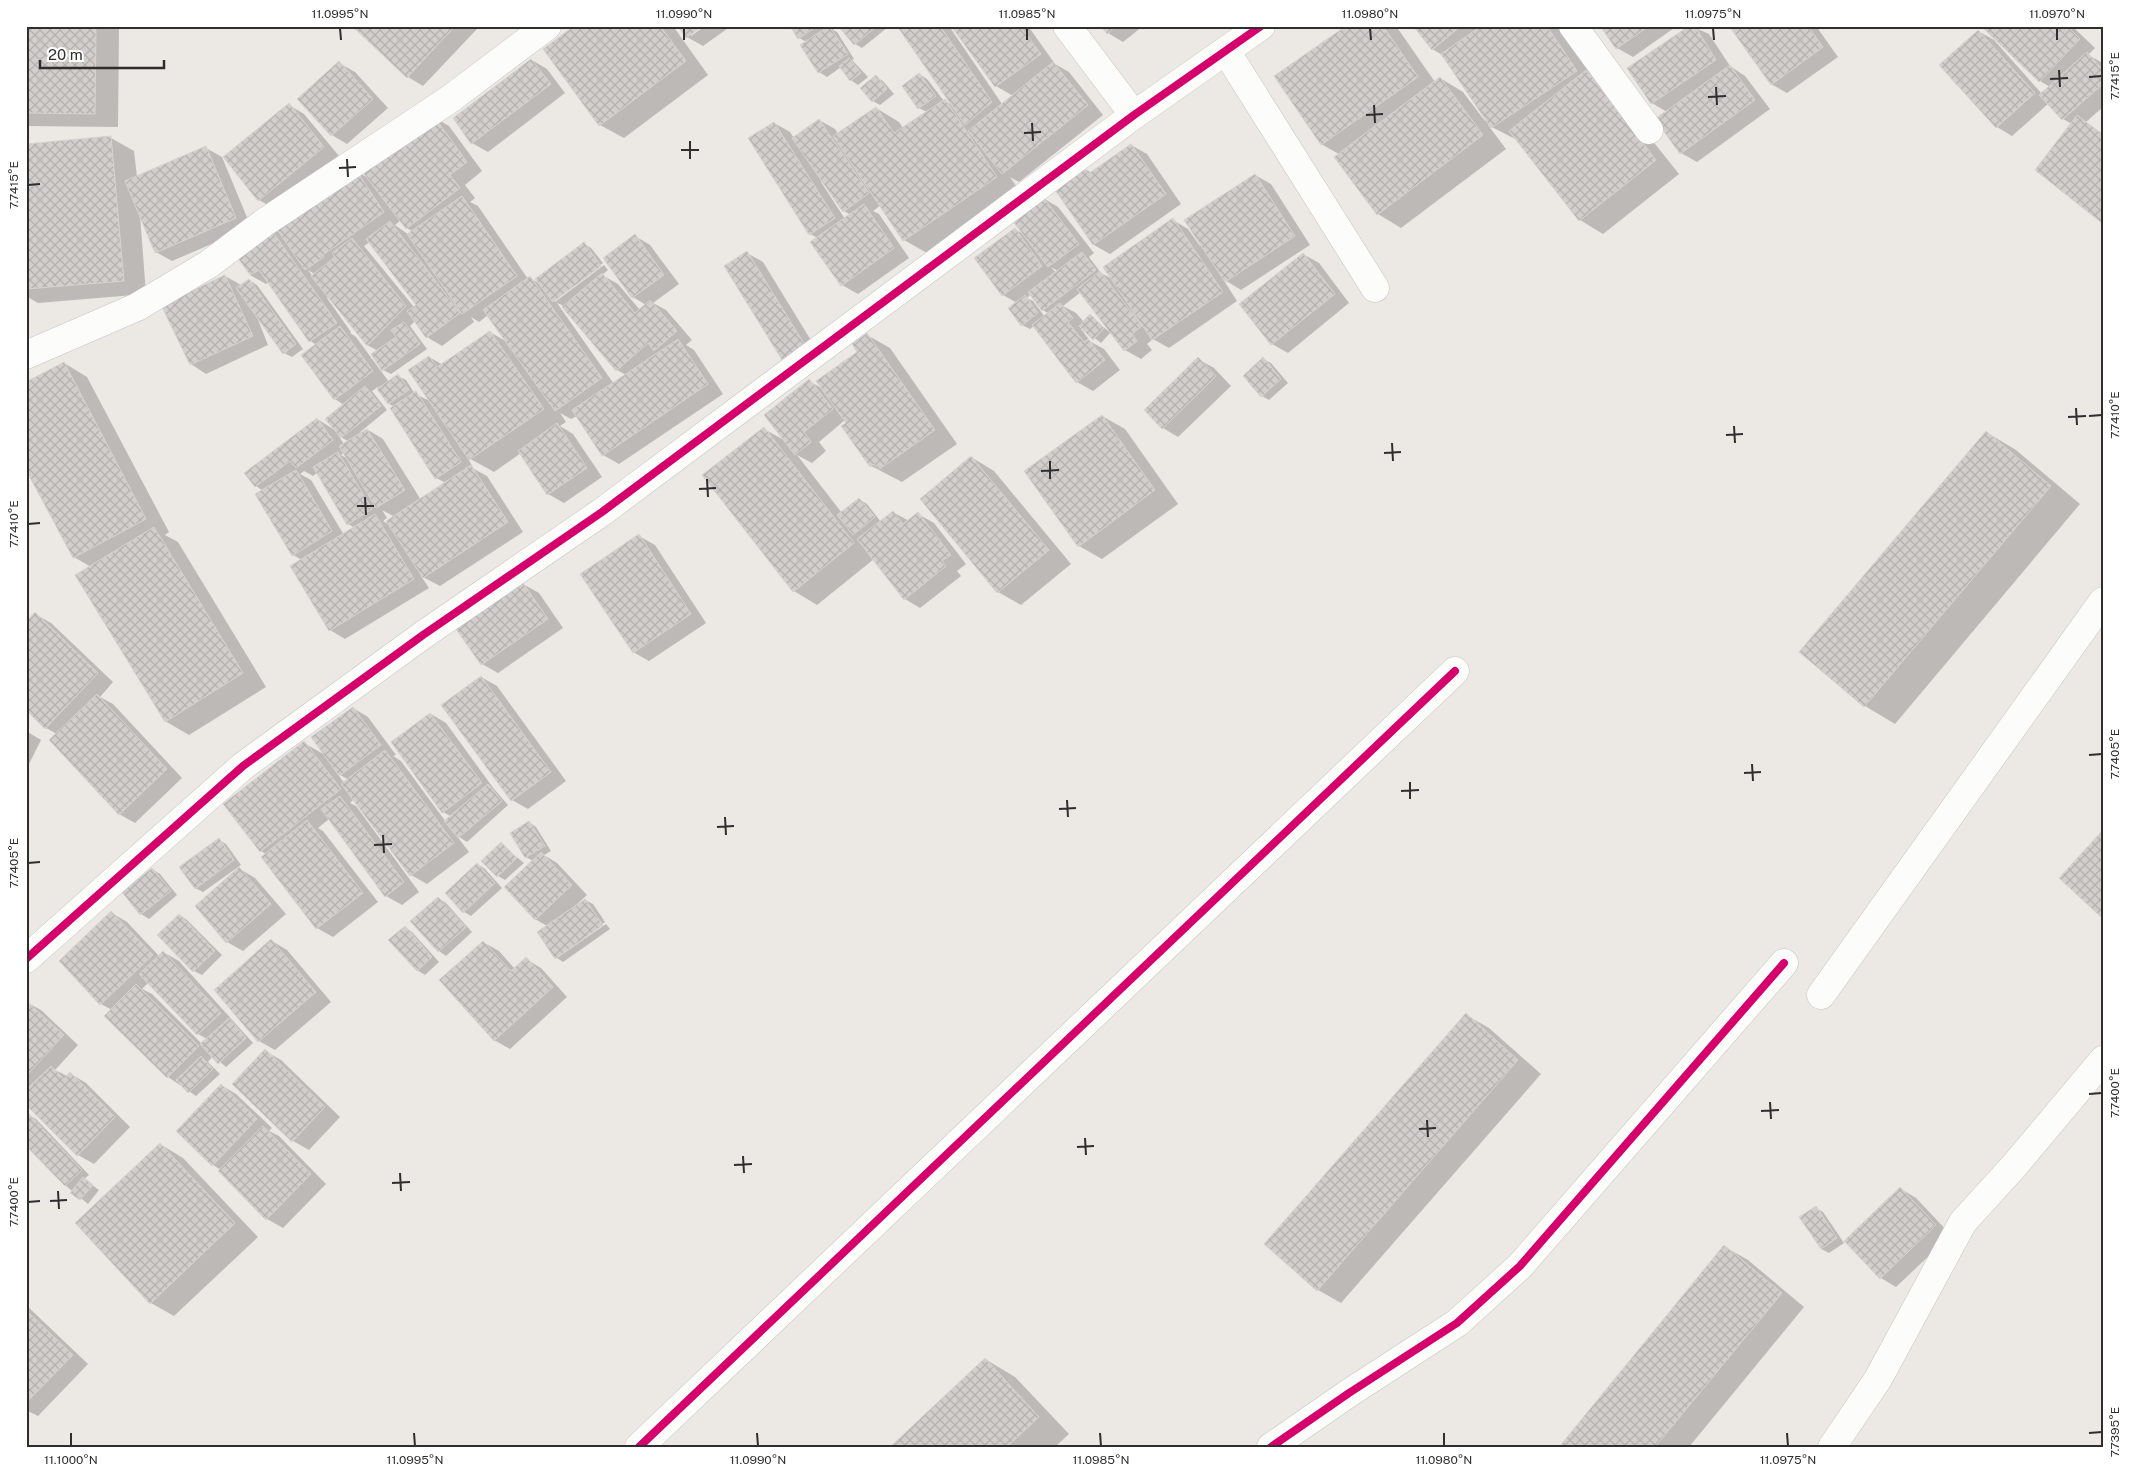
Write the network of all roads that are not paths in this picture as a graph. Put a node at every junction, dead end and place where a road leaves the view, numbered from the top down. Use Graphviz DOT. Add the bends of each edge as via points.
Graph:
graph roads {
  1 [pos="547,26"];
  2 [pos="1067,26"];
  3 [pos="1261,26"];
  4 [pos="1572,26"];
  5 [pos="1226,51"];
  6 [pos="1134,114"];
  7 [pos="1649,130"];
  8 [pos="1376,288"];
  9 [pos="26,355"];
  10 [pos="2103,601"];
  11 [pos="1455,671"];
  12 [pos="26,959"];
  13 [pos="1784,963"];
  14 [pos="1821,995"];
  15 [pos="2103,1060"];
  16 [pos="639,1447"];
  17 [pos="1271,1447"];
  18 [pos="1832,1447"];
  1 -- 9 [label="street" via="450,99 265,222 209,264 137,307"];
  2 -- 6 [label="street"];
  3 -- 5 [label="street"];
  4 -- 7 [label="street"];
  5 -- 6 [label="street"];
  5 -- 8 [label="street"];
  6 -- 12 [label="street" via="602,512 423,634 243,766"];
  10 -- 14 [label="street"];
  11 -- 16 [label="street"];
  13 -- 17 [label="street" via="1520,1266 1457,1324"];
  15 -- 18 [label="street" via="1963,1222 1878,1379"];
}
